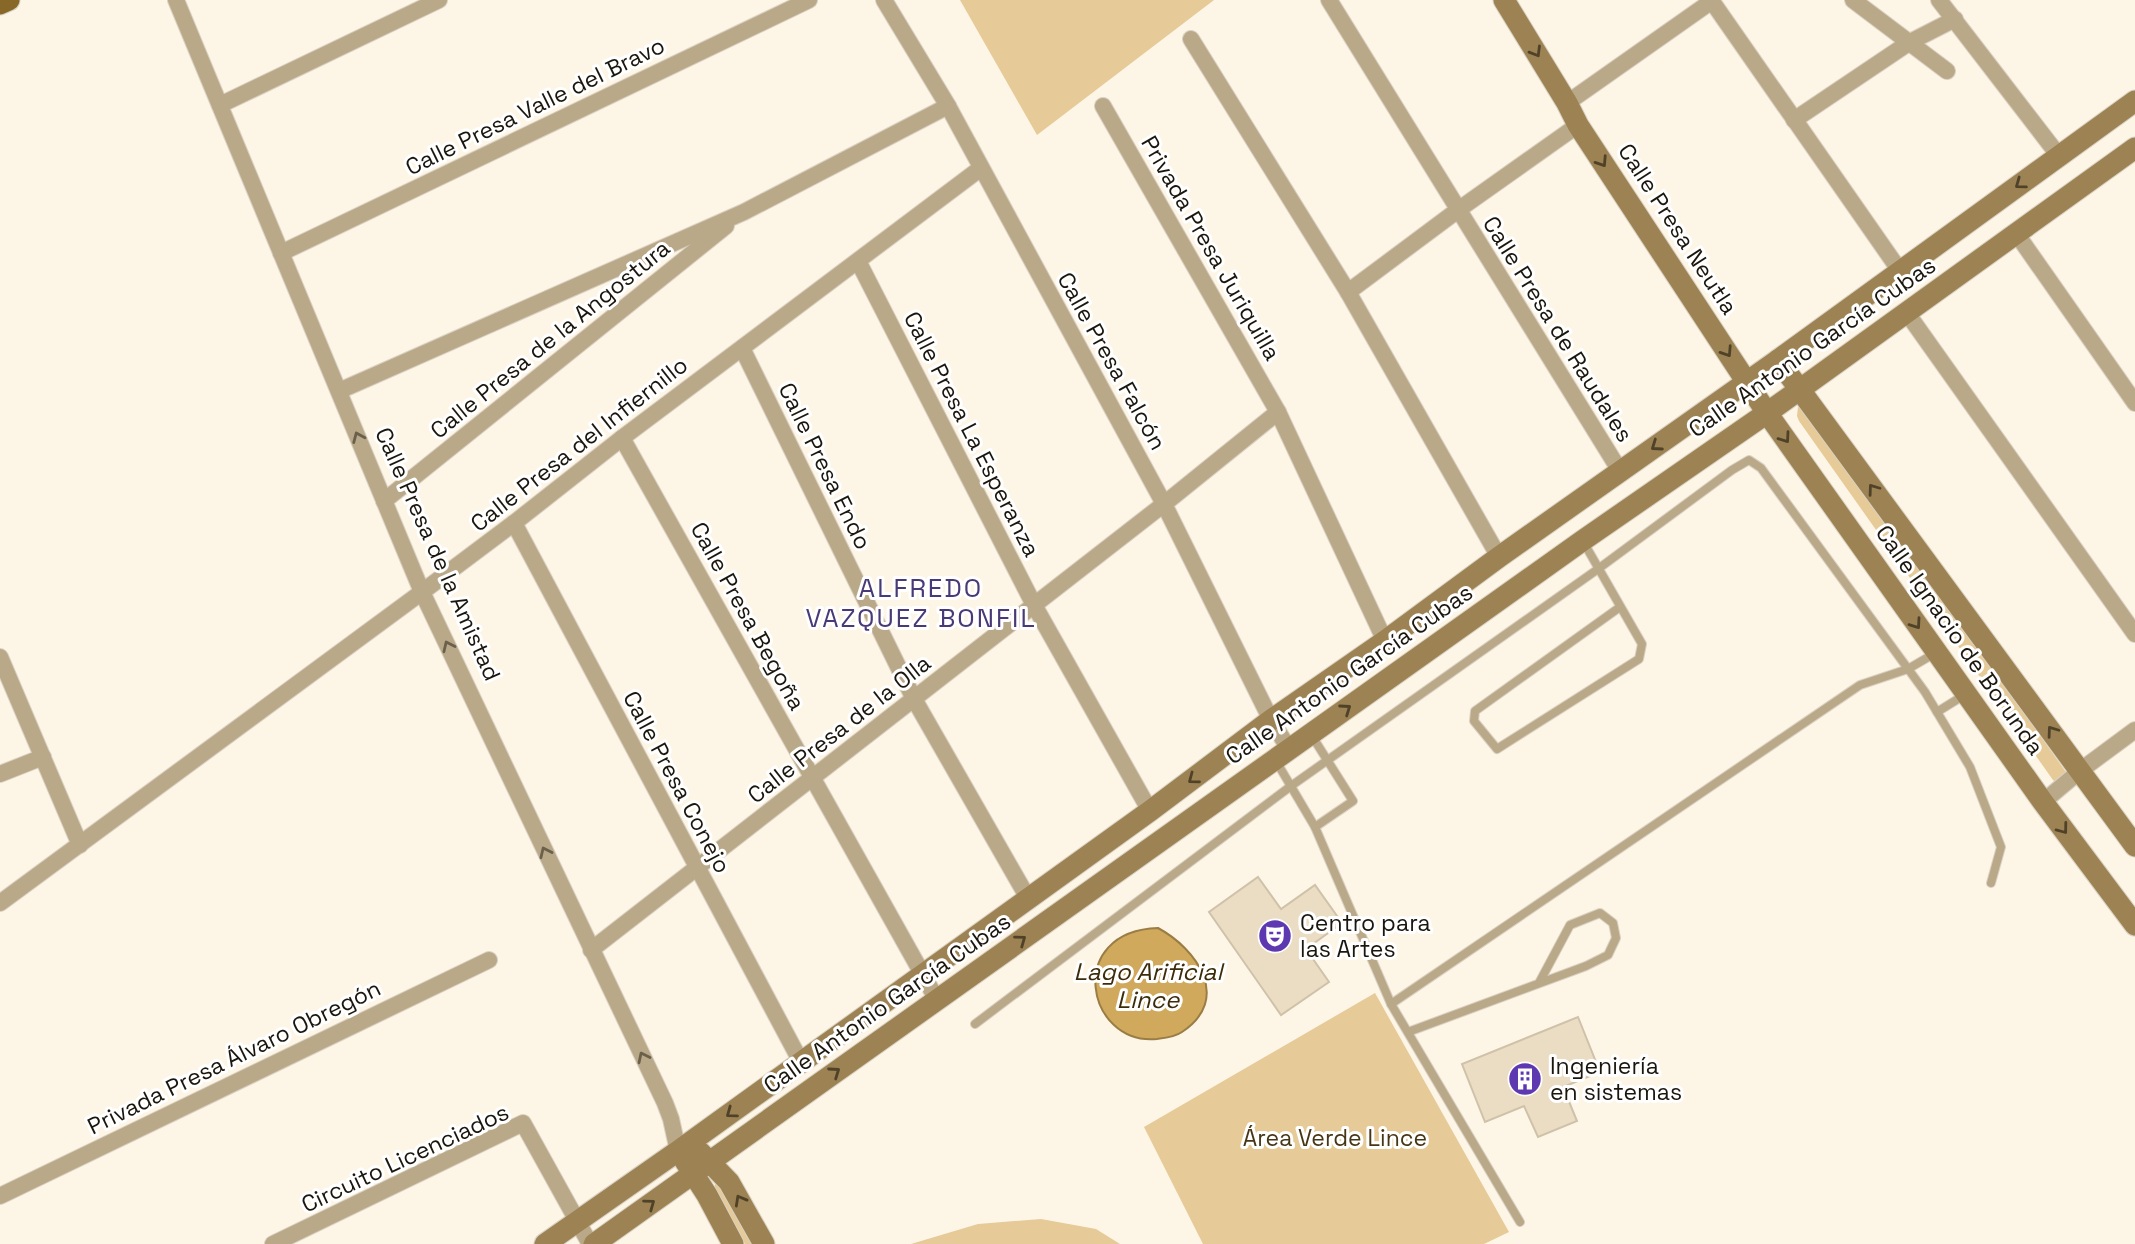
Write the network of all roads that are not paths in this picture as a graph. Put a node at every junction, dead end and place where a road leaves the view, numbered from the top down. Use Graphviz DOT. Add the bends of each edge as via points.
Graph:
graph roads {
  1 [pos="9,0"];
  2 [pos="176,0"];
  3 [pos="439,0"];
  4 [pos="809,0"];
  5 [pos="884,0"];
  6 [pos="1329,0"];
  7 [pos="1504,0"];
  8 [pos="1853,0"];
  9 [pos="1939,0"];
  10 [pos="1712,1"];
  11 [pos="0,4"];
  12 [pos="1955,19"];
  13 [pos="1191,39"];
  14 [pos="1910,42"];
  15 [pos="1947,71"];
  16 [pos="2135,101"];
  17 [pos="1567,103"];
  18 [pos="220,105"];
  19 [pos="948,106"];
  20 [pos="1104,106"];
  21 [pos="1794,120"];
  22 [pos="1578,125"];
  23 [pos="2132,155"];
  24 [pos="2059,156"];
  25 [pos="981,167"];
  26 [pos="1458,210"];
  27 [pos="744,212"];
  28 [pos="2016,233"];
  29 [pos="281,253"];
  30 [pos="858,261"];
  31 [pos="1900,271"];
  32 [pos="1348,292"];
  33 [pos="1907,313"];
  34 [pos="742,348"];
  35 [pos="1778,360"];
  36 [pos="1747,381"];
  37 [pos="1799,388"];
  38 [pos="339,391"];
  39 [pos="2135,402"];
  40 [pos="1278,412"];
  41 [pos="1767,413"];
  42 [pos="622,438"];
  43 [pos="1620,471"];
  44 [pos="384,501"];
  45 [pos="1164,504"];
  46 [pos="514,523"];
  47 [pos="1582,541"];
  48 [pos="1499,557"];
  49 [pos="1598,569"];
  50 [pos="422,592"];
  51 [pos="1034,605"];
  52 [pos="1620,607"];
  53 [pos="2135,634"];
  54 [pos="1385,641"];
  55 [pos="1937,652"];
  56 [pos="0,657"];
  57 [pos="1908,670"];
  58 [pos="1966,694"];
  59 [pos="914,699"];
  60 [pos="1937,712"];
  61 [pos="1271,720"];
  62 [pos="2135,730"];
  63 [pos="1310,734"];
  64 [pos="1282,754"];
  65 [pos="43,757"];
  66 [pos="1327,761"];
  67 [pos="2081,770"];
  68 [pos="0,774"];
  69 [pos="813,779"];
  70 [pos="1291,786"];
  71 [pos="2043,802"];
  72 [pos="1150,811"];
  73 [pos="1315,827"];
  74 [pos="80,845"];
  75 [pos="2135,846"];
  76 [pos="698,869"];
  77 [pos="1991,883"];
  78 [pos="1028,898"];
  79 [pos="0,903"];
  80 [pos="2135,925"];
  81 [pos="591,950"];
  82 [pos="489,960"];
  83 [pos="922,975"];
  84 [pos="1539,983"];
  85 [pos="937,1000"];
  86 [pos="1391,1004"];
  87 [pos="975,1024"];
  88 [pos="1408,1032"];
  89 [pos="801,1062"];
  90 [pos="684,1147"];
  91 [pos="701,1167"];
  92 [pos="0,1196"];
  93 [pos="576,1222"];
  94 [pos="1520,1222"];
  95 [pos="292,1239"];
  96 [pos="273,1244"];
  97 [pos="545,1244"];
  98 [pos="592,1244"];
  99 [pos="733,1244"];
  100 [pos="764,1244"];
  1 -- 11 [label="main road"];
  2 -- 18 [label="street, Calle Presa de la Amistad"];
  3 -- 18 [label="street"];
  4 -- 29 [label="street, Calle Presa Valle del Bravo"];
  5 -- 19 [label="street, Calle Presa Falcón"];
  6 -- 26 [label="street, Calle Presa de Raudales"];
  7 -- 17 [label="street, Calle Presa Neutla, one-way"];
  8 -- 14 [label="street"];
  9 -- 12 [label="street"];
  10 -- 17 [label="street"];
  10 -- 21 [label="street"];
  12 -- 14 [label="street"];
  12 -- 24 [label="street"];
  13 -- 32 [label="street"];
  14 -- 15 [label="street"];
  14 -- 21 [label="street"];
  16 -- 24 [label="street, Calle Antonio García Cubas"];
  17 -- 22 [label="street, Calle Presa Neutla"];
  18 -- 29 [label="street, Calle Presa de la Amistad"];
  19 -- 25 [label="street, Calle Presa Falcón"];
  19 -- 27 [label="street, Calle Presa de la Angostura"];
  20 -- 40 [label="street, Privada Presa Juriquilla"];
  21 -- 31 [label="street"];
  22 -- 26 [label="street"];
  22 -- 36 [label="street, Calle Presa Neutla, one-way"];
  23 -- 28 [label="street, Calle Antonio García Cubas"];
  24 -- 31 [label="street, Calle Antonio García Cubas, one-way"];
  25 -- 30 [label="street, Calle Presa del Infiernillo"];
  25 -- 45 [label="street, Calle Presa Falcón"];
  26 -- 32 [label="street"];
  26 -- 43 [label="street, Calle Presa de Raudales"];
  27 -- 38 [label="street, Calle Presa de la Angostura"];
  27 -- 44 [label="street, Calle Presa de la Angostura"];
  28 -- 33 [label="street, Calle Antonio García Cubas"];
  28 -- 39 [label="street"];
  29 -- 38 [label="street, Calle Presa de la Amistad"];
  30 -- 34 [label="street, Calle Presa del Infiernillo"];
  30 -- 51 [label="street, Calle Presa La Esperanza"];
  31 -- 35 [label="street, Calle Antonio García Cubas"];
  32 -- 48 [label="street"];
  33 -- 37 [label="street, Calle Antonio García Cubas"];
  33 -- 53 [label="street"];
  34 -- 42 [label="street, Calle Presa del Infiernillo"];
  34 -- 59 [label="street, Calle Presa Endo"];
  35 -- 36 [label="street, Calle Antonio García Cubas"];
  35 -- 37 [label="street, Calle Ignacio de Borunda"];
  36 -- 41 [label="street, Calle Ignacio de Borunda"];
  36 -- 43 [label="street, Calle Antonio García Cubas, one-way"];
  37 -- 41 [label="street, Calle Antonio García Cubas"];
  67 -- 37 [label="street, Calle Ignacio de Borunda, one-way"];
  44 -- 38 [label="street, Calle Presa de la Amistad, one-way"];
  40 -- 45 [label="street, Calle Presa de la Olla"];
  40 -- 54 [label="street, Privada Presa Juriquilla"];
  41 -- 47 [label="street, Calle Antonio García Cubas"];
  41 -- 55 [label="street, Calle Ignacio de Borunda, one-way"];
  42 -- 46 [label="street, Calle Presa del Infiernillo"];
  42 -- 69 [label="street, Calle Presa Begoña"];
  43 -- 48 [label="street, Calle Antonio García Cubas"];
  44 -- 50 [label="street, Calle Presa de la Amistad"];
  45 -- 51 [label="street, Calle Presa de la Olla"];
  45 -- 61 [label="street, Calle Presa Falcón"];
  46 -- 50 [label="street, Calle Presa del Infiernillo"];
  46 -- 76 [label="street, Calle Presa Conejo"];
  47 -- 49 [label="lane"];
  63 -- 47 [label="street, Calle Antonio García Cubas, one-way"];
  48 -- 54 [label="street, Calle Antonio García Cubas"];
  49 -- 52 [label="lane"];
  49 -- 57 [label="lane" via="1749,460 1761,468"];
  49 -- 66 [label="lane"];
  50 -- 74 [label="street, Calle Presa del Infiernillo"];
  81 -- 50 [label="street, Calle Presa de la Amistad, one-way"];
  51 -- 59 [label="street, Calle Presa de la Olla"];
  51 -- 72 [label="street, Calle Presa La Esperanza"];
  52 -- 52 [label="lane" via="1642,644 1639,659 1497,749 1474,721 1475,711"];
  54 -- 61 [label="street, Calle Antonio García Cubas"];
  55 -- 57 [label="lane"];
  55 -- 58 [label="street, Calle Ignacio de Borunda"];
  56 -- 65 [label="street"];
  57 -- 60 [label="lane"];
  57 -- 86 [label="lane" via="1860,685"];
  58 -- 60 [label="lane"];
  58 -- 71 [label="street, Calle Ignacio de Borunda"];
  59 -- 69 [label="street, Calle Presa de la Olla"];
  59 -- 78 [label="street, Calle Presa Endo"];
  60 -- 77 [label="lane" via="1970,767 2001,847"];
  61 -- 64 [label="street, Calle Presa Falcón"];
  61 -- 72 [label="street, Calle Antonio García Cubas, one-way"];
  62 -- 67 [label="street"];
  63 -- 64 [label="street, Calle Antonio García Cubas"];
  63 -- 66 [label="lane"];
  64 -- 70 [label="lane"];
  85 -- 64 [label="street, Calle Antonio García Cubas, one-way"];
  65 -- 68 [label="street"];
  65 -- 74 [label="street"];
  66 -- 70 [label="lane"];
  66 -- 73 [label="lane" via="1353,801"];
  67 -- 71 [label="street"];
  67 -- 75 [label="street, Calle Ignacio de Borunda"];
  69 -- 76 [label="street, Calle Presa de la Olla"];
  69 -- 83 [label="street, Calle Presa Begoña"];
  70 -- 73 [label="lane"];
  70 -- 87 [label="lane"];
  71 -- 80 [label="street, Calle Ignacio de Borunda, one-way"];
  72 -- 78 [label="street, Calle Antonio García Cubas"];
  73 -- 86 [label="lane"];
  74 -- 79 [label="street, Calle Presa del Infiernillo"];
  76 -- 81 [label="street, Calle Presa de la Olla"];
  76 -- 89 [label="street, Calle Presa Conejo"];
  78 -- 83 [label="street, Calle Antonio García Cubas"];
  90 -- 81 [label="street, Calle Presa de la Amistad, one-way"];
  82 -- 92 [label="street, Privada Presa Álvaro Obregón"];
  83 -- 85 [label="street, Calle Presa Begoña"];
  83 -- 89 [label="street, Calle Antonio García Cubas"];
  84 -- 84 [label="lane" via="1608,955 1616,938 1613,923 1600,913 1570,925"];
  84 -- 88 [label="lane"];
  91 -- 85 [label="street, Calle Antonio García Cubas, one-way"];
  86 -- 88 [label="lane"];
  88 -- 94 [label="lane"];
  89 -- 90 [label="street, Calle Antonio García Cubas, one-way"];
  90 -- 91 [label="street, Calle Presa de la Amistad"];
  90 -- 93 [label="street, Calle Antonio García Cubas"];
  98 -- 91 [label="street, Calle Antonio García Cubas, one-way"];
  91 -- 99 [label="street"];
  100 -- 91 [label="street, one-way" via="729,1182"];
  93 -- 95 [label="street, Circuito Licenciados" via="523,1123"];
  93 -- 97 [label="street, Calle Antonio García Cubas"];
  93 -- 98 [label="street, Circuito Licenciados"];
  95 -- 96 [label="street, Circuito Licenciados"];
}
